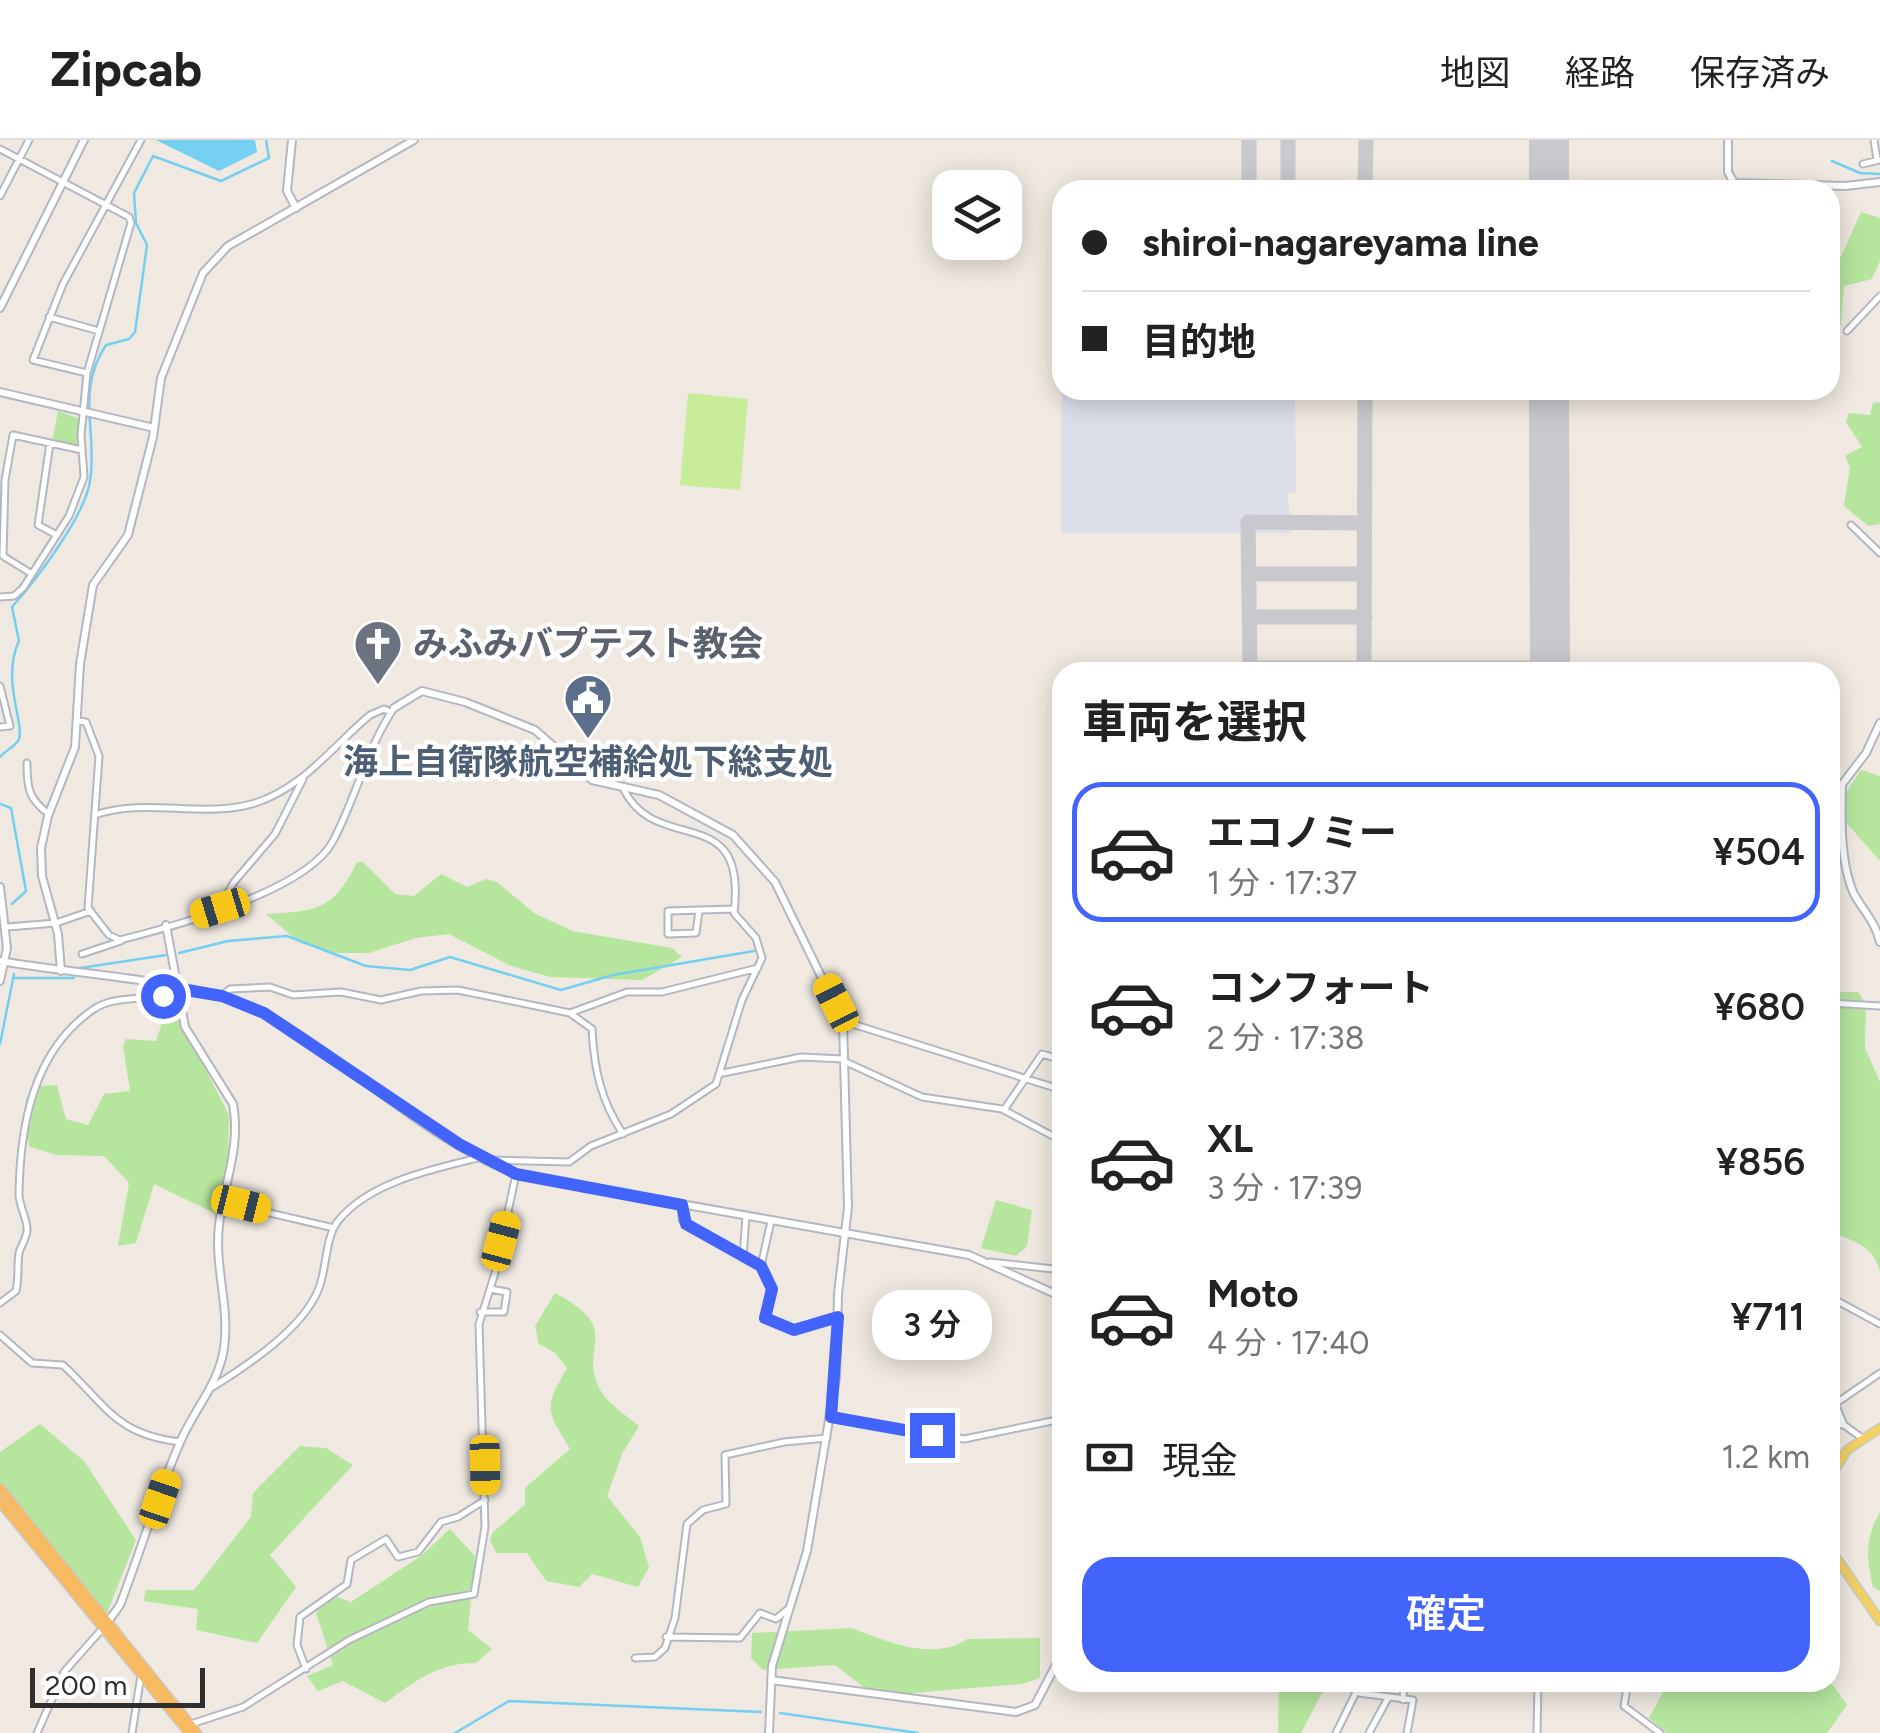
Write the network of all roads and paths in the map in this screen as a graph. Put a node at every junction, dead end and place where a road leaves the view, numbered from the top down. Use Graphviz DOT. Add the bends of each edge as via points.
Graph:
graph roads {
  1 [pos="29,140"];
  2 [pos="84,140"];
  3 [pos="141,140"];
  4 [pos="292,140"];
  5 [pos="414,140"];
  6 [pos="1728,140"];
  7 [pos="1874,140"];
  8 [pos="0,149"];
  9 [pos="19,158"];
  10 [pos="1878,160"];
  11 [pos="1863,164"];
  12 [pos="63,180"];
  13 [pos="1732,180"];
  14 [pos="1880,182"];
  15 [pos="1840,186"];
  16 [pos="0,196"];
  17 [pos="107,204"];
  18 [pos="296,208"];
  19 [pos="1880,296"];
  20 [pos="0,308"];
  21 [pos="49,317"];
  22 [pos="1847,331"];
  23 [pos="100,332"];
  24 [pos="88,373"];
  25 [pos="0,392"];
  26 [pos="87,412"];
  27 [pos="154,428"];
  28 [pos="50,443"];
  29 [pos="82,450"];
  30 [pos="1850,524"];
  31 [pos="55,534"];
  32 [pos="1880,554"];
  33 [pos="32,574"];
  34 [pos="0,597"];
  35 [pos="0,686"];
  36 [pos="393,710"];
  37 [pos="78,721"];
  38 [pos="1880,723"];
  39 [pos="0,728"];
  40 [pos="27,763"];
  41 [pos="302,779"];
  42 [pos="1842,784"];
  43 [pos="1840,787"];
  44 [pos="623,788"];
  45 [pos="49,814"];
  46 [pos="95,815"];
  47 [pos="0,888"];
  48 [pos="220,908"];
  49 [pos="734,909"];
  50 [pos="91,911"];
  51 [pos="699,911"];
  52 [pos="56,923"];
  53 [pos="166,925"];
  54 [pos="7,927"];
  55 [pos="124,940"];
  56 [pos="1880,942"];
  57 [pos="82,954"];
  58 [pos="3,962"];
  59 [pos="758,968"];
  60 [pos="62,971"];
  61 [pos="0,981"];
  62 [pos="176,989"];
  63 [pos="222,996"];
  64 [pos="1840,1004"];
  65 [pos="1880,1006"];
  66 [pos="570,1012"];
  67 [pos="843,1021"];
  68 [pos="1052,1057"];
  69 [pos="846,1061"];
  70 [pos="723,1074"];
  71 [pos="1025,1079"];
  72 [pos="1052,1087"];
  73 [pos="1004,1110"];
  74 [pos="623,1134"];
  75 [pos="1052,1136"];
  76 [pos="484,1159"];
  77 [pos="516,1174"];
  78 [pos="223,1202"];
  79 [pos="682,1205"];
  80 [pos="746,1216"];
  81 [pos="772,1220"];
  82 [pos="334,1228"];
  83 [pos="844,1233"];
  84 [pos="744,1258"];
  85 [pos="990,1262"];
  86 [pos="761,1266"];
  87 [pos="1052,1269"];
  88 [pos="490,1289"];
  89 [pos="1052,1292"];
  90 [pos="0,1302"];
  91 [pos="1840,1303"];
  92 [pos="480,1312"];
  93 [pos="838,1317"];
  94 [pos="1880,1324"];
  95 [pos="0,1335"];
  96 [pos="1880,1372"];
  97 [pos="212,1387"];
  98 [pos="1840,1400"];
  99 [pos="1840,1416"];
  100 [pos="831,1417"];
  101 [pos="1052,1422"];
  102 [pos="1840,1425"];
  103 [pos="1844,1425"];
  104 [pos="1880,1428"];
  105 [pos="828,1438"];
  106 [pos="1862,1438"];
  107 [pos="180,1442"];
  108 [pos="1840,1456"];
  109 [pos="0,1488"];
  110 [pos="485,1500"];
  111 [pos="0,1502"];
  112 [pos="1840,1563"];
  113 [pos="790,1607"];
  114 [pos="1880,1620"];
  115 [pos="106,1625"];
  116 [pos="666,1637"];
  117 [pos="634,1658"];
  118 [pos="306,1669"];
  119 [pos="1052,1672"];
  120 [pos="141,1674"];
  121 [pos="771,1680"];
  122 [pos="1403,1692"];
  123 [pos="1537,1692"];
  124 [pos="1626,1692"];
  125 [pos="1359,1694"];
  126 [pos="1388,1698"];
  127 [pos="1403,1700"];
  128 [pos="188,1728"];
  129 [pos="1535,1732"];
  130 [pos="36,1733"];
  131 [pos="132,1733"];
  132 [pos="198,1733"];
  133 [pos="768,1733"];
  134 [pos="1336,1733"];
  135 [pos="1369,1733"];
  136 [pos="1407,1733"];
  137 [pos="1660,1733"];
  1 -- 9 [label="street"];
  2 -- 12 [label="street"];
  3 -- 17 [label="street"];
  4 -- 18 [label="street" via="287,191"];
  5 -- 18 [label="street"];
  6 -- 13 [label="street"];
  7 -- 10 [label="street"];
  8 -- 9 [label="street"];
  9 -- 12 [label="street"];
  9 -- 16 [label="street"];
  10 -- 11 [label="street"];
  12 -- 17 [label="street"];
  12 -- 20 [label="street"];
  14 -- 15 [label="street"];
  17 -- 21 [label="street"];
  17 -- 23 [label="street" via="132,223"];
  18 -- 27 [label="street" via="207,265 161,378"];
  19 -- 22 [label="street"];
  21 -- 23 [label="street"];
  21 -- 24 [label="street" via="33,360"];
  23 -- 24 [label="street"];
  24 -- 26 [label="street"];
  25 -- 26 [label="street"];
  26 -- 27 [label="street"];
  26 -- 29 [label="street"];
  27 -- 37 [label="street" via="128,535 93,585"];
  28 -- 29 [label="street"];
  28 -- 31 [label="street" via="38,525"];
  28 -- 33 [label="street" via="13,435 5,480 4,556"];
  29 -- 31 [label="street" via="84,478"];
  30 -- 32 [label="street"];
  31 -- 33 [label="street"];
  33 -- 34 [label="street" via="18,594"];
  35 -- 39 [label="street" via="10,726"];
  36 -- 41 [label="street" via="370,715"];
  36 -- 44 [label="street" via="422,691 465,702 542,733 581,774"];
  36 -- 48 [label="street" via="319,861 286,884"];
  37 -- 45 [label="street"];
  37 -- 46 [label="street" via="86,722 97,742"];
  38 -- 42 [label="street"];
  40 -- 45 [label="street" via="27,787"];
  41 -- 46 [label="street" via="253,804 125,805"];
  41 -- 48 [label="street" via="275,834"];
  42 -- 43 [label="street"];
  42 -- 56 [label="street" via="1840,828 1852,888 1877,924"];
  44 -- 49 [label="street" via="637,810 720,846 738,877"];
  44 -- 67 [label="street" via="659,795 707,818 754,854 781,893"];
  45 -- 52 [label="street" via="41,865"];
  46 -- 50 [label="street"];
  47 -- 54 [label="street"];
  48 -- 53 [label="street"];
  49 -- 51 [label="street"];
  49 -- 59 [label="street" via="756,938"];
  50 -- 52 [label="street"];
  50 -- 55 [label="street" via="109,934"];
  51 -- 51 [label="street" via="696,932 668,934 668,911"];
  52 -- 54 [label="street"];
  52 -- 60 [label="street"];
  53 -- 55 [label="street"];
  53 -- 62 [label="street"];
  54 -- 58 [label="street"];
  55 -- 57 [label="street"];
  58 -- 60 [label="street"];
  58 -- 61 [label="street"];
  59 -- 66 [label="street" via="662,992 627,992"];
  59 -- 70 [label="street" via="742,1000"];
  60 -- 62 [label="street"];
  62 -- 63 [label="street"];
  62 -- 78 [label="street" via="185,1027 233,1104 235,1154"];
  62 -- 90 [label="street" via="96,1007 44,1066 29,1096 19,1195 27,1232 18,1284"];
  63 -- 66 [label="street" via="230,989 270,986 293,995 342,992 381,1000 458,990"];
  63 -- 76 [label="street" via="264,1013"];
  64 -- 65 [label="street"];
  66 -- 74 [label="street" via="592,1030 607,1110"];
  67 -- 69 [label="street"];
  67 -- 71 [label="street"];
  68 -- 71 [label="street" via="1042,1054"];
  69 -- 70 [label="street" via="801,1058"];
  69 -- 73 [label="street" via="922,1096"];
  69 -- 83 [label="street"];
  70 -- 74 [label="street" via="671,1114"];
  71 -- 72 [label="street"];
  71 -- 73 [label="street"];
  73 -- 75 [label="street"];
  74 -- 76 [label="street" via="568,1162"];
  76 -- 77 [label="street"];
  76 -- 82 [label="street" via="424,1171 364,1199"];
  77 -- 79 [label="street"];
  77 -- 88 [label="street"];
  78 -- 82 [label="street"];
  78 -- 97 [label="street" via="218,1242 226,1321"];
  79 -- 80 [label="street"];
  79 -- 84 [label="street" via="686,1224"];
  80 -- 81 [label="street"];
  80 -- 84 [label="street"];
  81 -- 83 [label="street"];
  81 -- 86 [label="street"];
  82 -- 97 [label="street" via="309,1307"];
  83 -- 85 [label="street"];
  83 -- 93 [label="street"];
  84 -- 86 [label="street"];
  85 -- 87 [label="street"];
  85 -- 89 [label="street"];
  86 -- 93 [label="street" via="772,1289 765,1318 794,1330"];
  88 -- 92 [label="street"];
  88 -- 92 [label="street" via="506,1292 504,1312"];
  91 -- 94 [label="street"];
  92 -- 110 [label="street"];
  93 -- 100 [label="street"];
  95 -- 107 [label="street" via="32,1363 63,1365 135,1433"];
  96 -- 98 [label="street"];
  97 -- 107 [label="street"];
  99 -- 103 [label="street"];
  100 -- 101 [label="street" via="964,1439"];
  100 -- 105 [label="street"];
  102 -- 103 [label="street"];
  103 -- 106 [label="street"];
  104 -- 106 [label="main road"];
  105 -- 113 [label="street"];
  105 -- 116 [label="street" via="725,1455 726,1504 703,1510 687,1524 676,1613"];
  106 -- 108 [label="main road"];
  107 -- 115 [label="street" via="120,1605"];
  109 -- 115 [label="highway"];
  110 -- 118 [label="street" via="474,1594 429,1602 348,1640"];
  110 -- 118 [label="street" via="441,1522 418,1552 398,1557 386,1540 351,1560 347,1584 300,1617 297,1644"];
  111 -- 115 [label="highway"];
  112 -- 114 [label="main road"];
  113 -- 116 [label="street" via="776,1620 760,1613 740,1638"];
  113 -- 121 [label="street"];
  115 -- 120 [label="highway"];
  115 -- 128 [label="highway"];
  115 -- 130 [label="street" via="64,1672"];
  116 -- 117 [label="street" via="660,1654"];
  118 -- 128 [label="street"];
  119 -- 121 [label="street" via="1035,1705 1016,1712"];
  120 -- 128 [label="highway"];
  120 -- 131 [label="street"];
  121 -- 133 [label="street"];
  122 -- 127 [label="street"];
  123 -- 129 [label="street"];
  124 -- 137 [label="street" via="1624,1706"];
  125 -- 126 [label="street"];
  125 -- 134 [label="street"];
  126 -- 127 [label="street"];
  126 -- 135 [label="street"];
  127 -- 136 [label="street" via="1412,1700"];
  128 -- 132 [label="highway"];
}
